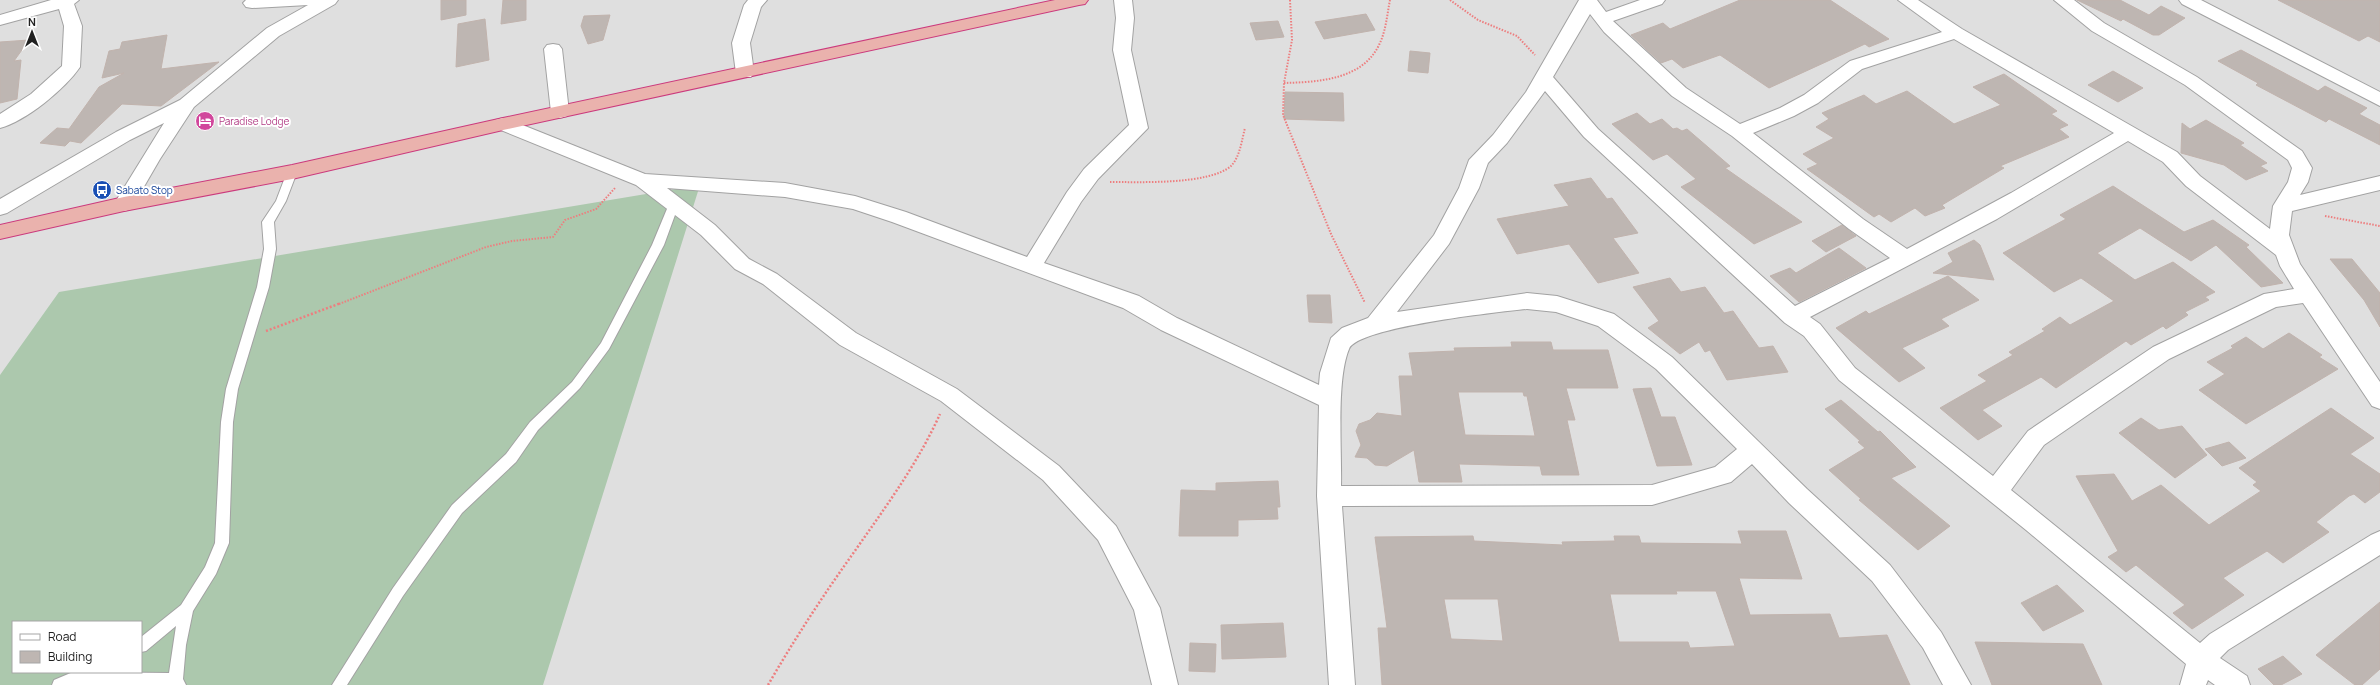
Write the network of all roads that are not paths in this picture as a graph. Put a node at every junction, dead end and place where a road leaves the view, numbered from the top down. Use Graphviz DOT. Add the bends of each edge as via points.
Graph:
graph roads {
  1 [pos="308,0"];
  2 [pos="329,0"];
  3 [pos="758,0"];
  4 [pos="1079,0"];
  5 [pos="1122,0"];
  6 [pos="1656,0"];
  7 [pos="1907,0"];
  8 [pos="2063,0"];
  9 [pos="2188,0"];
  10 [pos="68,1"];
  11 [pos="1588,1"];
  12 [pos="250,2"];
  13 [pos="1602,19"];
  14 [pos="0,20"];
  15 [pos="274,32"];
  16 [pos="1956,33"];
  17 [pos="553,49"];
  18 [pos="745,74"];
  19 [pos="1546,74"];
  20 [pos="2380,100"];
  21 [pos="187,103"];
  22 [pos="560,112"];
  23 [pos="0,122"];
  24 [pos="503,124"];
  25 [pos="1739,132"];
  26 [pos="2126,134"];
  27 [pos="292,172"];
  28 [pos="635,177"];
  29 [pos="2380,183"];
  30 [pos="124,204"];
  31 [pos="674,204"];
  32 [pos="2283,206"];
  33 [pos="0,208"];
  34 [pos="0,232"];
  35 [pos="2285,251"];
  36 [pos="1906,259"];
  37 [pos="1031,267"];
  38 [pos="2308,294"];
  39 [pos="1793,317"];
  40 [pos="1376,324"];
  41 [pos="1330,400"];
  42 [pos="2380,400"];
  43 [pos="1754,449"];
  44 [pos="1995,492"];
  45 [pos="1329,496"];
  46 [pos="2380,542"];
  47 [pos="186,609"];
  48 [pos="142,645"];
  49 [pos="2201,660"];
  50 [pos="87,673"];
  51 [pos="75,678"];
  52 [pos="177,683"];
  53 [pos="59,685"];
  54 [pos="339,685"];
  55 [pos="1165,685"];
  56 [pos="1342,685"];
  57 [pos="1958,685"];
  58 [pos="2193,685"];
  59 [pos="2237,685"];
  1 -- 12 [label="street"];
  2 -- 15 [label="street"];
  3 -- 18 [label="street" via="753,5 741,43"];
  4 -- 18 [label="highway"];
  5 -- 37 [label="street" via="1125,18 1122,50 1139,128 1133,131 1074,197"];
  6 -- 13 [label="street"];
  7 -- 16 [label="street"];
  8 -- 32 [label="street" via="2098,27 2191,81 2295,156 2302,168 2298,182"];
  9 -- 20 [label="street"];
  10 -- 14 [label="street"];
  10 -- 23 [label="street" via="73,26 71,68 51,89 25,110"];
  11 -- 13 [label="street"];
  11 -- 19 [label="street"];
  12 -- 15 [label="street"];
  13 -- 25 [label="street" via="1679,92"];
  15 -- 21 [label="street"];
  16 -- 25 [label="street" via="1856,66 1787,112"];
  16 -- 26 [label="street"];
  17 -- 22 [label="street"];
  18 -- 22 [label="highway"];
  19 -- 39 [label="street" via="1591,133"];
  19 -- 40 [label="street" via="1518,116 1479,160 1469,188 1442,239"];
  21 -- 30 [label="street"];
  21 -- 33 [label="street" via="123,136"];
  22 -- 24 [label="highway"];
  24 -- 27 [label="highway"];
  24 -- 28 [label="street"];
  25 -- 36 [label="street" via="1856,224"];
  26 -- 35 [label="street" via="2170,157 2193,181"];
  26 -- 36 [label="street"];
  27 -- 30 [label="highway"];
  27 -- 47 [label="lane" via="281,201 268,222 270,249 263,287 232,389 227,422 222,543 211,570"];
  28 -- 31 [label="street"];
  28 -- 37 [label="street" via="785,190 841,200 899,217"];
  29 -- 32 [label="street"];
  30 -- 34 [label="highway"];
  31 -- 54 [label="lane" via="658,244 605,346 576,385 534,426 511,458 457,509 398,592"];
  31 -- 55 [label="street" via="708,230 742,264 770,279 848,339 949,395 1051,473 1108,533 1147,608"];
  32 -- 35 [label="street" via="2279,235"];
  35 -- 38 [label="street" via="2290,266"];
  36 -- 39 [label="street" via="1827,296"];
  37 -- 41 [label="street" via="1131,302 1169,324"];
  38 -- 42 [label="street"];
  38 -- 44 [label="street" via="2272,300 2161,353 2036,438"];
  39 -- 44 [label="street" via="1812,330 1848,374"];
  40 -- 41 [label="street" via="1350,334 1339,344 1331,372"];
  40 -- 43 [label="street" via="1514,302 1552,304 1578,310 1606,320 1664,362"];
  41 -- 45 [label="street"];
  43 -- 45 [label="street" via="1723,476 1652,495"];
  43 -- 57 [label="street" via="1798,496 1881,574 1932,640"];
  44 -- 49 [label="street"];
  45 -- 56 [label="street"];
  46 -- 49 [label="street" via="2219,642"];
  47 -- 48 [label="lane"];
  47 -- 52 [label="lane" via="179,646"];
  49 -- 58 [label="street"];
  49 -- 59 [label="street"];
  50 -- 51 [label="lane"];
  51 -- 52 [label="lane"];
  51 -- 53 [label="lane"];
}
